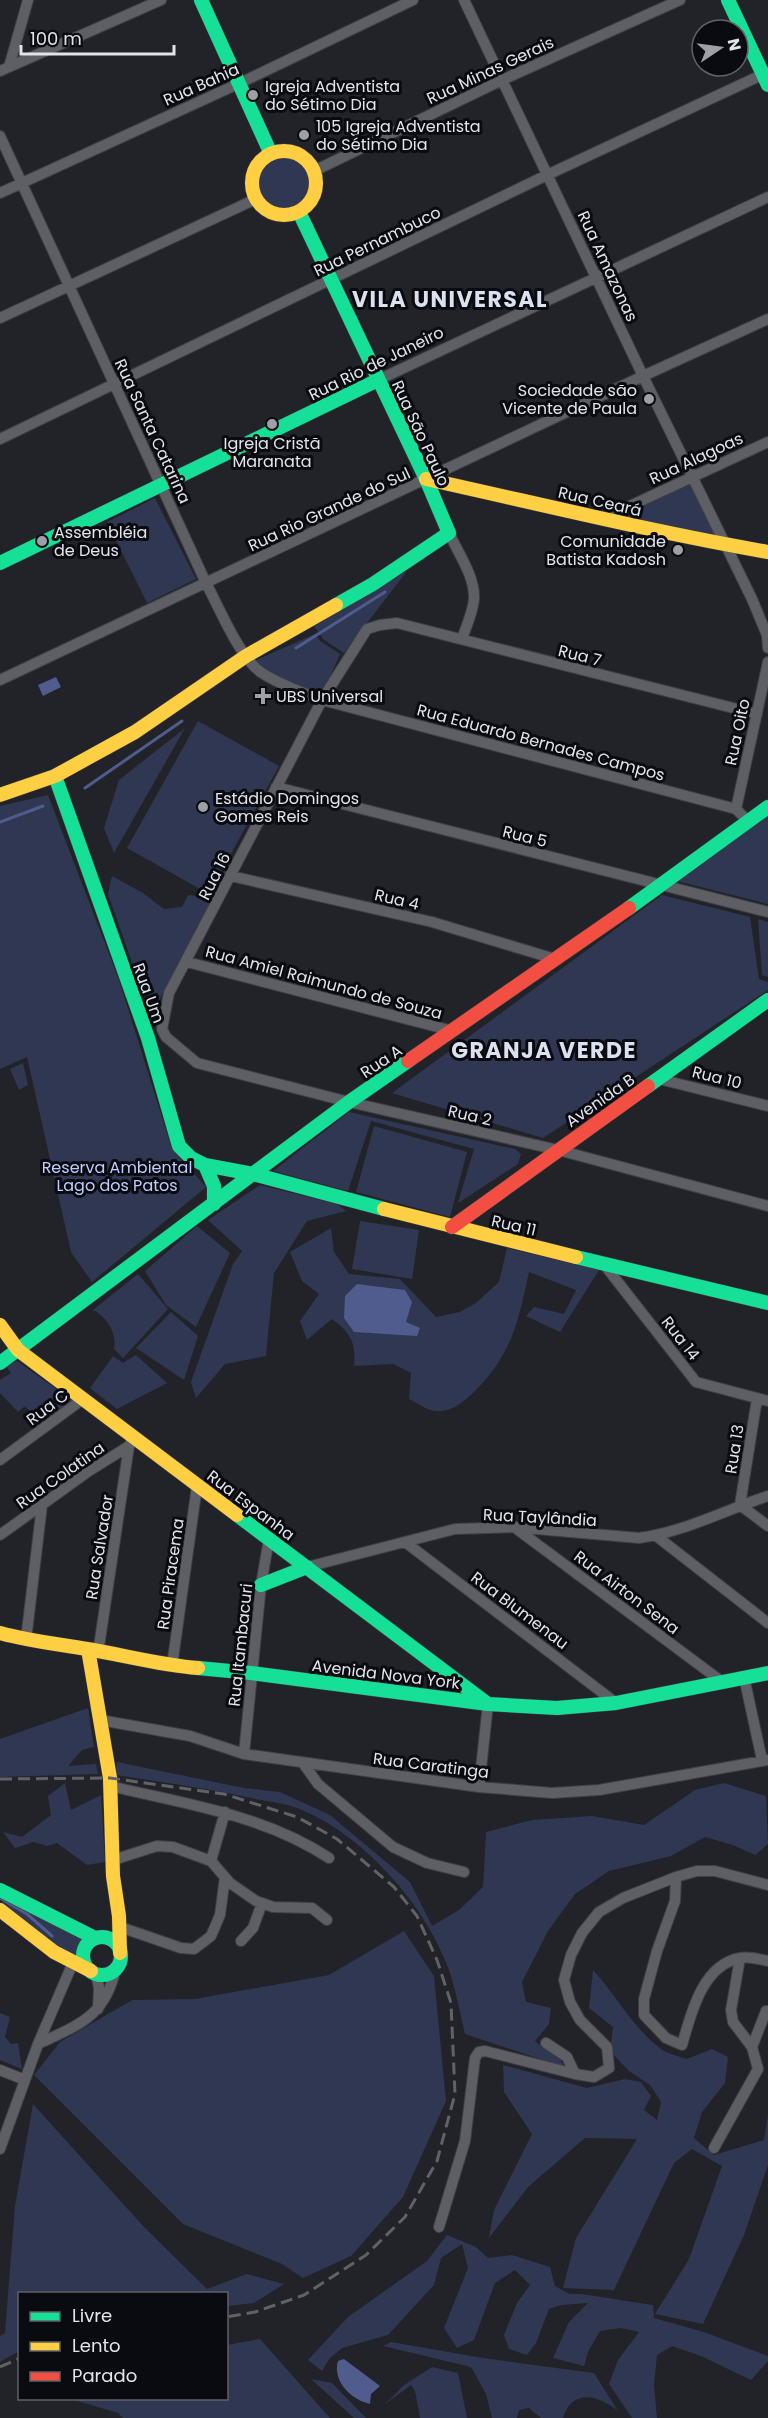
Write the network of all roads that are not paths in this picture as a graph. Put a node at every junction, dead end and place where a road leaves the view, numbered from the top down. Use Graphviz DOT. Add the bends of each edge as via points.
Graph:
graph roads {
  1 [pos="28,0"];
  2 [pos="161,0"];
  3 [pos="201,0"];
  4 [pos="413,0"];
  5 [pos="464,0"];
  6 [pos="680,0"];
  7 [pos="728,0"];
  8 [pos="4,69"];
  9 [pos="766,77"];
  10 [pos="502,80"];
  11 [pos="240,83"];
  12 [pos="0,136"];
  13 [pos="271,153"];
  14 [pos="314,171"];
  15 [pos="547,175"];
  16 [pos="22,182"];
  17 [pos="0,193"];
  18 [pos="768,197"];
  19 [pos="256,199"];
  20 [pos="299,212"];
  21 [pos="597,277"];
  22 [pos="330,280"];
  23 [pos="69,286"];
  24 [pos="0,318"];
  25 [pos="768,319"];
  26 [pos="643,376"];
  27 [pos="378,380"];
  28 [pos="115,385"];
  29 [pos="0,439"];
  30 [pos="768,442"];
  31 [pos="692,477"];
  32 [pos="426,479"];
  33 [pos="162,485"];
  34 [pos="604,518"];
  35 [pos="449,533"];
  36 [pos="725,546"];
  37 [pos="768,552"];
  38 [pos="0,563"];
  39 [pos="206,583"];
  40 [pos="397,624"];
  41 [pos="462,639"];
  42 [pos="768,648"];
  43 [pos="246,656"];
  44 [pos="768,662"];
  45 [pos="0,680"];
  46 [pos="322,700"];
  47 [pos="757,714"];
  48 [pos="55,776"];
  49 [pos="276,787"];
  50 [pos="0,795"];
  51 [pos="768,807"];
  52 [pos="736,809"];
  53 [pos="748,821"];
  54 [pos="231,876"];
  55 [pos="660,886"];
  56 [pos="768,912"];
  57 [pos="555,959"];
  58 [pos="187,962"];
  59 [pos="765,1007"];
  60 [pos="162,1029"];
  61 [pos="453,1031"];
  62 [pos="148,1038"];
  63 [pos="659,1079"];
  64 [pos="349,1102"];
  65 [pos="768,1106"];
  66 [pos="558,1150"];
  67 [pos="205,1165"];
  68 [pos="253,1174"];
  69 [pos="214,1204"];
  70 [pos="768,1206"];
  71 [pos="452,1227"];
  72 [pos="602,1263"];
  73 [pos="768,1303"];
  74 [pos="0,1326"];
  75 [pos="18,1350"];
  76 [pos="0,1363"];
  77 [pos="83,1399"];
  78 [pos="763,1400"];
  79 [pos="131,1442"];
  80 [pos="0,1460"];
  81 [pos="197,1486"];
  82 [pos="768,1496"];
  83 [pos="42,1505"];
  84 [pos="740,1505"];
  85 [pos="768,1526"];
  86 [pos="514,1527"];
  87 [pos="0,1535"];
  88 [pos="655,1535"];
  89 [pos="269,1539"];
  90 [pos="405,1542"];
  91 [pos="307,1568"];
  92 [pos="261,1585"];
  93 [pos="768,1623"];
  94 [pos="0,1633"];
  95 [pos="26,1640"];
  96 [pos="93,1651"];
  97 [pos="172,1666"];
  98 [pos="251,1673"];
  99 [pos="768,1673"];
  100 [pos="744,1677"];
  101 [pos="721,1681"];
  102 [pos="616,1703"];
  103 [pos="488,1704"];
  104 [pos="99,1720"];
  105 [pos="244,1754"];
  106 [pos="765,1760"];
  107 [pos="303,1763"];
  108 [pos="110,1786"];
  109 [pos="479,1787"];
  110 [pos="225,1812"];
  111 [pos="330,1858"];
  112 [pos="112,1860"];
  113 [pos="211,1861"];
  114 [pos="464,1872"];
  115 [pos="225,1877"];
  116 [pos="676,1877"];
  117 [pos="768,1885"];
  118 [pos="0,1890"];
  119 [pos="262,1903"];
  120 [pos="0,1910"];
  121 [pos="327,1920"];
  122 [pos="119,1921"];
  123 [pos="98,1938"];
  124 [pos="241,1941"];
  125 [pos="120,1953"];
  126 [pos="740,1958"];
  127 [pos="768,1961"];
  128 [pos="72,1965"];
  129 [pos="116,1968"];
  130 [pos="93,1972"];
  131 [pos="98,2009"];
  132 [pos="768,2011"];
  133 [pos="546,2043"];
  134 [pos="38,2044"];
  135 [pos="752,2048"];
  136 [pos="0,2070"];
  137 [pos="575,2074"];
  138 [pos="25,2080"];
  139 [pos="714,2148"];
  140 [pos="0,2149"];
  141 [pos="439,2227"];
  1 -- 8 [label="street"];
  2 -- 8 [label="street"];
  3 -- 11 [label="street"];
  4 -- 11 [label="street, Rua Bahia"];
  5 -- 10 [label="street, Rua Amazonas"];
  6 -- 10 [label="street, Rua Minas Gerais"];
  7 -- 9 [label="street"];
  9 -- 15 [label="street, Rua Pernambuco"];
  10 -- 14 [label="street, Rua Minas Gerais"];
  10 -- 15 [label="street, Rua Amazonas"];
  11 -- 13 [label="street"];
  11 -- 16 [label="street, Rua Bahia"];
  12 -- 16 [label="street, Rua Santa Catarina"];
  13 -- 14 [label="street" via="299,154"];
  13 -- 19 [label="street" via="253,173"];
  14 -- 20 [label="street" via="315,193"];
  15 -- 21 [label="street, Rua Amazonas"];
  15 -- 22 [label="street, Rua Pernambuco"];
  16 -- 17 [label="street, Rua Bahia"];
  16 -- 23 [label="street, Rua Santa Catarina"];
  18 -- 21 [label="street, Rua Rio de Janeiro"];
  19 -- 20 [label="street" via="275,214"];
  19 -- 23 [label="street"];
  20 -- 22 [label="street, Rua São Paulo"];
  21 -- 26 [label="street, Rua Amazonas"];
  21 -- 27 [label="street, Rua Rio de Janeiro"];
  22 -- 27 [label="street, Rua São Paulo"];
  22 -- 28 [label="street, Rua Pernambuco"];
  23 -- 24 [label="street"];
  23 -- 28 [label="street, Rua Santa Catarina"];
  25 -- 26 [label="street, Rua Rio Grande do Sul"];
  26 -- 31 [label="street, Rua Amazonas"];
  26 -- 32 [label="street, Rua Rio Grande do Sul"];
  27 -- 32 [label="street, Rua São Paulo"];
  27 -- 33 [label="street, Rua Rio de Janeiro"];
  28 -- 29 [label="street, Rua Pernambuco"];
  28 -- 33 [label="street, Rua Santa Catarina"];
  30 -- 31 [label="street, Rua Alagoas"];
  31 -- 34 [label="street, Rua Alagoas"];
  31 -- 36 [label="street, Rua Amazonas"];
  32 -- 34 [label="street, Rua Ceará"];
  32 -- 35 [label="street, Rua São Paulo"];
  32 -- 39 [label="street, Rua Rio Grande do Sul"];
  33 -- 38 [label="street, Rua Rio de Janeiro"];
  33 -- 39 [label="street, Rua Santa Catarina"];
  34 -- 36 [label="street, Rua Ceará"];
  35 -- 41 [label="street, Rua São Paulo" via="473,588 474,601"];
  35 -- 43 [label="street" via="373,584"];
  36 -- 37 [label="street, Rua Ceará"];
  36 -- 42 [label="street" via="767,635"];
  39 -- 43 [label="street, Rua Santa Catarina"];
  39 -- 45 [label="street, Rua Rio Grande do Sul"];
  40 -- 41 [label="street, Rua 7"];
  40 -- 46 [label="street, Rua 16" via="367,629"];
  41 -- 47 [label="street, Rua 7"];
  43 -- 46 [label="street, Rua Santa Catarina" via="260,672"];
  43 -- 48 [label="street" via="135,732"];
  44 -- 47 [label="street, Rua Oito"];
  46 -- 49 [label="street, Rua 16"];
  46 -- 52 [label="street, Rua Eduardo Bernades Campos"];
  47 -- 52 [label="street, Rua Oito"];
  48 -- 50 [label="street"];
  48 -- 62 [label="street, Rua Um"];
  49 -- 54 [label="street, Rua 16"];
  49 -- 55 [label="street, Rua 5"];
  51 -- 53 [label="street, Rua A"];
  52 -- 53 [label="street"];
  53 -- 55 [label="street, Rua A"];
  54 -- 57 [label="street, Rua 4" via="432,922"];
  54 -- 58 [label="street, Rua 16"];
  55 -- 56 [label="street, Rua 5"];
  55 -- 57 [label="street, Rua A"];
  57 -- 61 [label="street, Rua A"];
  58 -- 60 [label="street, Rua 16" via="169,993"];
  58 -- 61 [label="street, Rua Amiel Raimundo de Souza"];
  59 -- 63 [label="street, Avenida B"];
  60 -- 62 [label="street"];
  60 -- 64 [label="street, Rua 2" via="196,1063"];
  61 -- 64 [label="street, Rua A"];
  62 -- 67 [label="street, Rua Um" via="179,1146 190,1158"];
  63 -- 65 [label="street, Rua 10"];
  63 -- 66 [label="street, Avenida B"];
  64 -- 66 [label="street, Rua 2"];
  64 -- 68 [label="street, Rua A"];
  66 -- 70 [label="street, Rua 2"];
  66 -- 71 [label="street, Avenida B"];
  67 -- 68 [label="street, Rua Um"];
  67 -- 69 [label="street" via="214,1186"];
  68 -- 69 [label="street, Rua A"];
  68 -- 71 [label="street, Rua 11"];
  69 -- 75 [label="street, Rua A"];
  71 -- 72 [label="street, Rua 11"];
  72 -- 73 [label="street, Rua 11"];
  72 -- 78 [label="street, Rua 14" via="696,1382"];
  74 -- 75 [label="street, Rua Espanha"];
  75 -- 76 [label="street, Rua A"];
  75 -- 77 [label="street, Rua Espanha"];
  77 -- 79 [label="street, Rua Espanha"];
  77 -- 80 [label="street, Rua C"];
  78 -- 84 [label="street, Rua 13"];
  79 -- 81 [label="street, Rua Espanha"];
  79 -- 83 [label="street, Rua Colatina"];
  79 -- 96 [label="street, Rua Salvador"];
  81 -- 89 [label="street, Rua Espanha"];
  81 -- 97 [label="street, Rua Piracema"];
  82 -- 84 [label="street, Rua Taylândia"];
  83 -- 87 [label="street, Rua Colatina"];
  83 -- 95 [label="street"];
  84 -- 85 [label="street"];
  84 -- 88 [label="street, Rua Taylândia" via="679,1530"];
  86 -- 88 [label="street, Rua Taylândia" via="639,1538"];
  86 -- 90 [label="street, Rua Taylândia" via="455,1530"];
  86 -- 101 [label="street, Rua Airton Sena"];
  88 -- 93 [label="street"];
  89 -- 91 [label="street, Rua Espanha"];
  89 -- 92 [label="street, Rua Itambacuri"];
  90 -- 91 [label="street, Rua Taylândia"];
  90 -- 102 [label="street, Rua Blumenau"];
  91 -- 92 [label="street"];
  91 -- 103 [label="street, Rua Espanha"];
  92 -- 98 [label="street, Rua Itambacuri"];
  94 -- 95 [label="street, Avenida Nova York"];
  95 -- 96 [label="street, Avenida Nova York"];
  96 -- 97 [label="street, Avenida Nova York"];
  96 -- 104 [label="street"];
  97 -- 98 [label="street, Avenida Nova York"];
  98 -- 103 [label="street, Avenida Nova York"];
  98 -- 105 [label="street, Rua Itambacuri"];
  99 -- 100 [label="street, Avenida Nova York"];
  100 -- 101 [label="street, Avenida Nova York"];
  100 -- 106 [label="street, Rua Caratinga"];
  101 -- 102 [label="street, Avenida Nova York"];
  102 -- 103 [label="street, Avenida Nova York" via="557,1708"];
  103 -- 109 [label="street"];
  104 -- 105 [label="street, Rua Caratinga" via="190,1736"];
  104 -- 108 [label="street"];
  105 -- 107 [label="street, Rua Caratinga"];
  106 -- 109 [label="street, Rua Caratinga" via="599,1790 552,1793"];
  107 -- 109 [label="street, Rua Caratinga"];
  107 -- 114 [label="street" via="318,1784 393,1847 427,1863"];
  108 -- 110 [label="street"];
  108 -- 112 [label="street"];
  110 -- 111 [label="street" via="289,1835"];
  110 -- 113 [label="street"];
  112 -- 113 [label="street" via="157,1846 173,1847"];
  112 -- 122 [label="street"];
  113 -- 115 [label="street"];
  115 -- 119 [label="street"];
  115 -- 122 [label="street" via="220,1916 211,1936 194,1949 181,1948"];
  116 -- 117 [label="street" via="715,1870"];
  116 -- 126 [label="street" via="675,1901 644,1999 644,2015 666,2038 682,2045 694,2004 710,1977 720,1966"];
  116 -- 137 [label="street" via="599,1911 582,1933 564,1980 580,2020 607,2047 609,2068 594,2078"];
  118 -- 123 [label="street"];
  119 -- 121 [label="street" via="312,1908"];
  119 -- 124 [label="street" via="253,1928"];
  120 -- 128 [label="street"];
  122 -- 123 [label="street"];
  122 -- 125 [label="street"];
  123 -- 125 [label="street" via="111,1940"];
  123 -- 130 [label="street" via="84,1951 84,1962"];
  125 -- 129 [label="street"];
  126 -- 127 [label="street"];
  126 -- 135 [label="street" via="730,2010 733,2022"];
  128 -- 130 [label="street"];
  128 -- 134 [label="street"];
  129 -- 130 [label="street" via="105,1974"];
  129 -- 131 [label="street" via="105,2002"];
  130 -- 131 [label="street" via="99,1988"];
  131 -- 134 [label="street" via="77,2025"];
  132 -- 135 [label="street"];
  133 -- 137 [label="street" via="567,2057"];
  134 -- 138 [label="street"];
  135 -- 139 [label="street" via="758,2069"];
  136 -- 138 [label="street"];
  137 -- 141 [label="street" via="479,2052 475,2058 465,2141"];
  138 -- 140 [label="street"];
}
